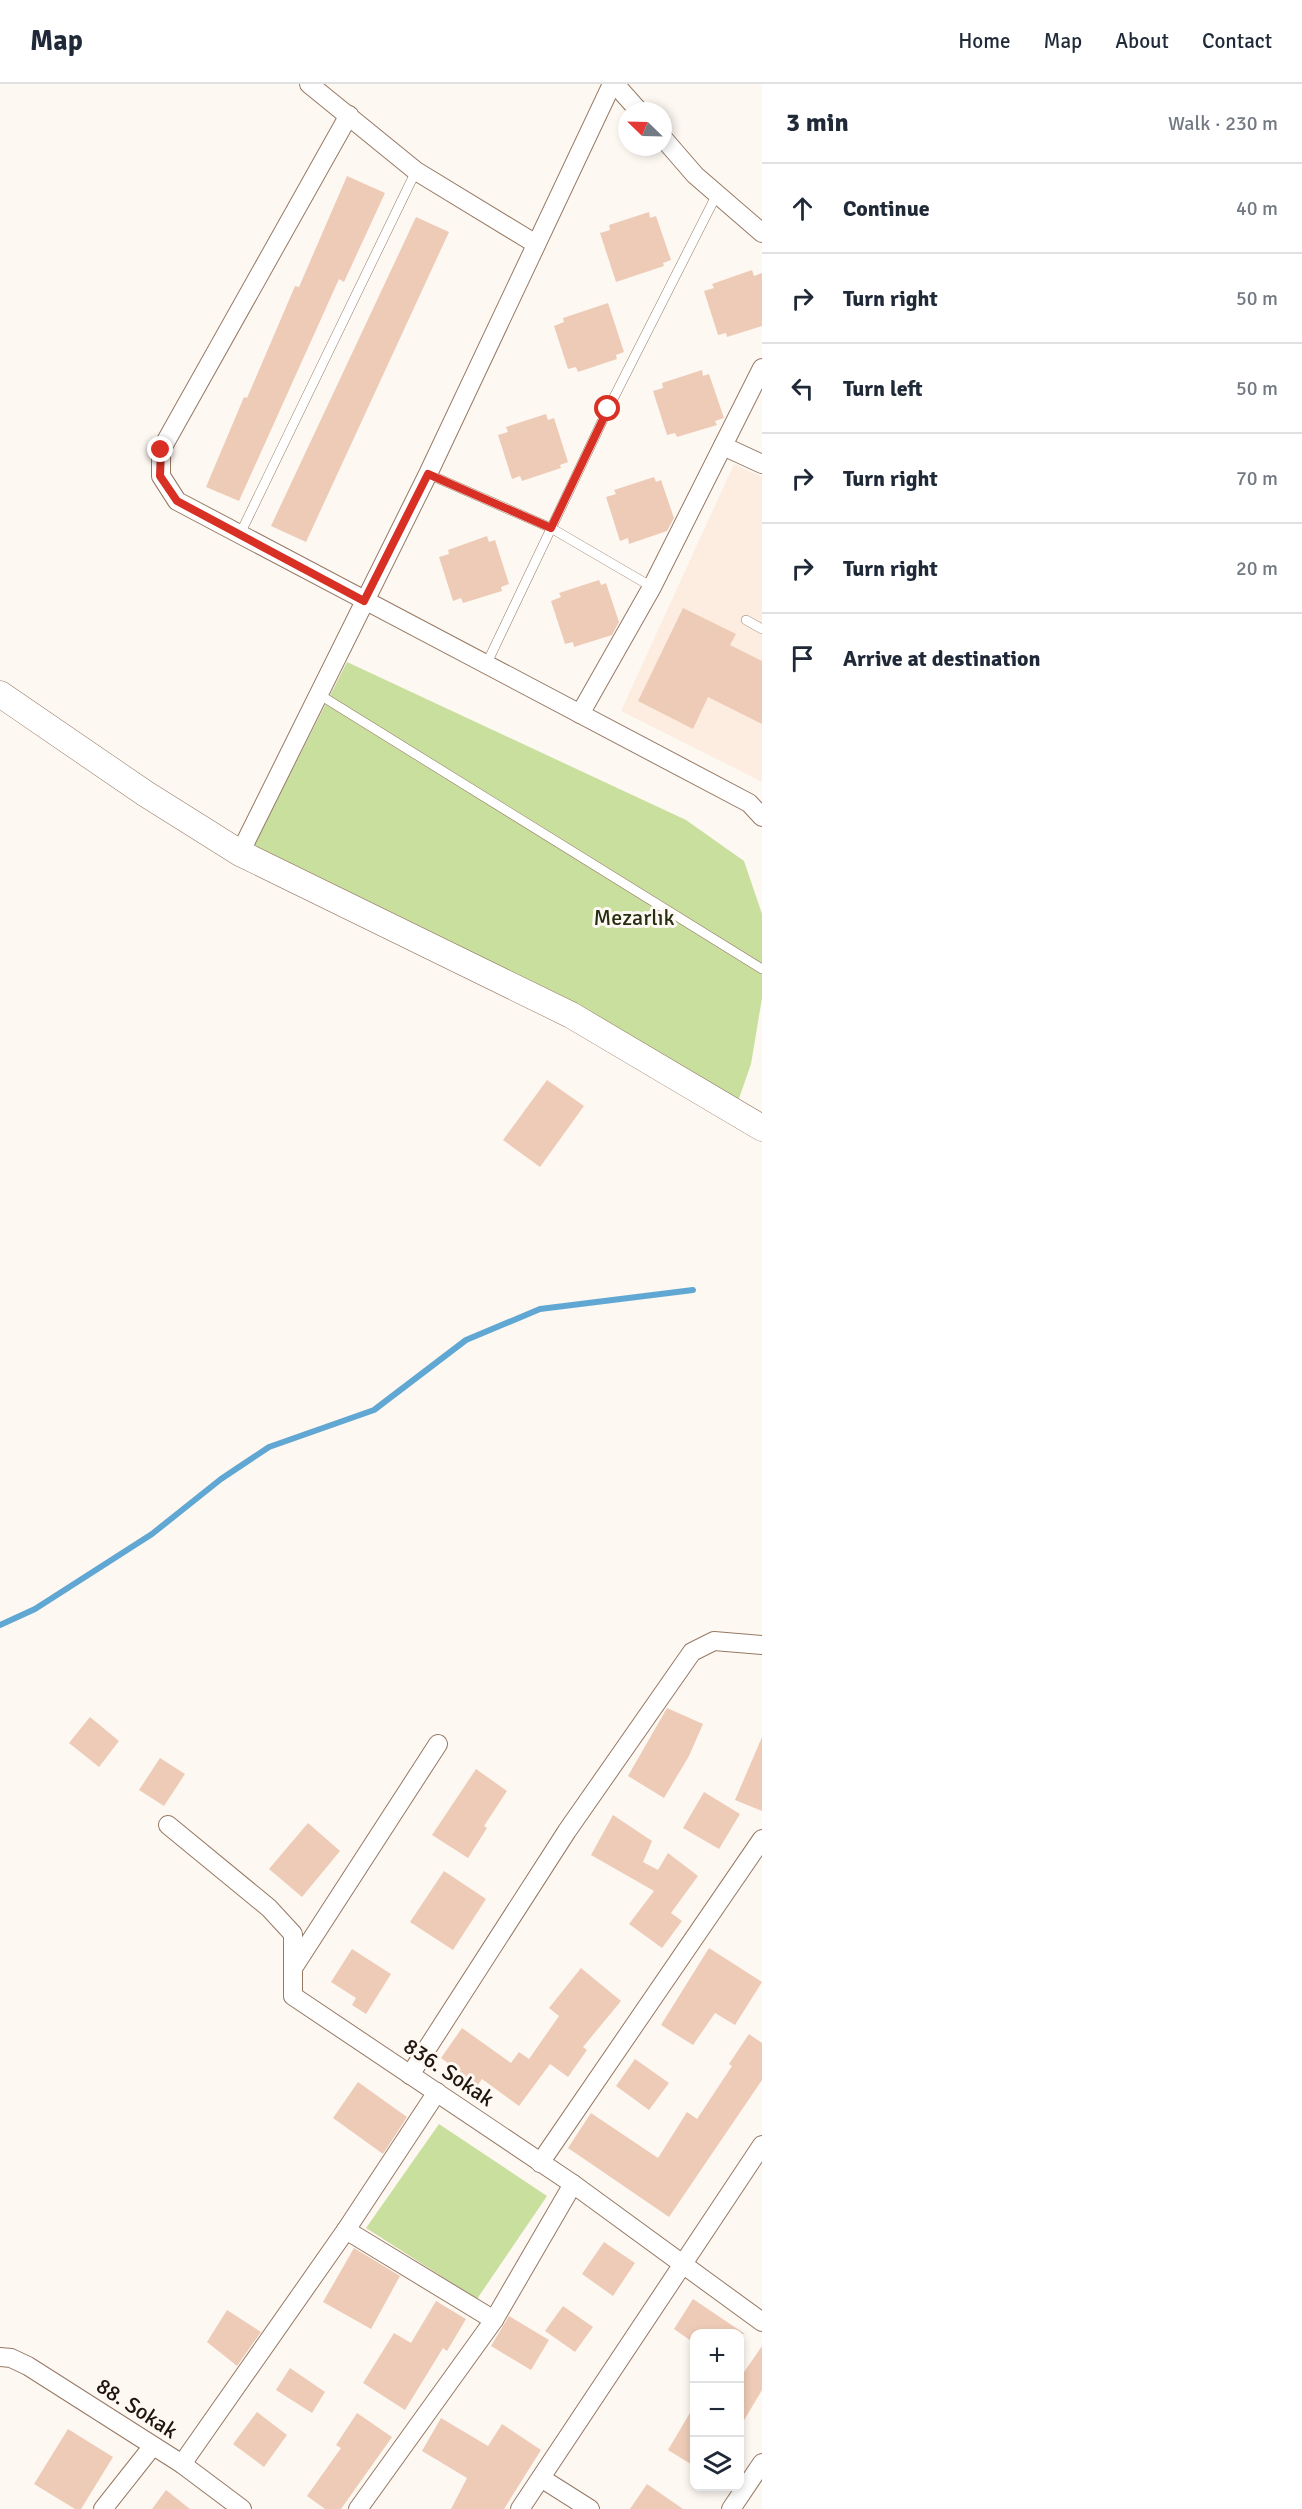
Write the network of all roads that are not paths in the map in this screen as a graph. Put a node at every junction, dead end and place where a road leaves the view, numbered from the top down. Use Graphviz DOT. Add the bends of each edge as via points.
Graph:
graph roads {
  1 [pos="309,84"];
  2 [pos="613,84"];
  3 [pos="630,102"];
  4 [pos="349,115"];
  5 [pos="672,148"];
  6 [pos="416,171"];
  7 [pos="717,194"];
  8 [pos="762,233"];
  9 [pos="536,244"];
  10 [pos="762,368"];
  11 [pos="723,446"];
  12 [pos="762,464"];
  13 [pos="428,474"];
  14 [pos="551,528"];
  15 [pos="240,534"];
  16 [pos="652,587"];
  17 [pos="364,601"];
  18 [pos="746,620"];
  19 [pos="762,629"];
  20 [pos="486,665"];
  21 [pos="0,694"];
  22 [pos="320,695"];
  23 [pos="580,714"];
  24 [pos="762,817"];
  25 [pos="240,853"];
  26 [pos="762,969"];
  27 [pos="762,1128"];
  28 [pos="762,1645"];
  29 [pos="438,1744"];
  30 [pos="168,1825"];
  31 [pos="762,1839"];
  32 [pos="294,1965"];
  33 [pos="411,2075"];
  34 [pos="436,2092"];
  35 [pos="762,2145"];
  36 [pos="540,2163"];
  37 [pos="573,2184"];
  38 [pos="346,2230"];
  39 [pos="682,2264"];
  40 [pos="494,2320"];
  41 [pos="762,2322"];
  42 [pos="0,2357"];
  43 [pos="152,2447"];
  44 [pos="762,2463"];
  45 [pos="182,2464"];
  46 [pos="541,2478"];
  47 [pos="103,2509"];
  48 [pos="242,2509"];
  49 [pos="358,2509"];
  50 [pos="520,2509"];
  51 [pos="590,2509"];
  52 [pos="731,2509"];
  1 -- 4 [label="street"];
  2 -- 3 [label="street"];
  2 -- 9 [label="street"];
  4 -- 6 [label="street"];
  4 -- 15 [label="street" via="161,450 160,476 177,501"];
  5 -- 7 [label="street"];
  6 -- 9 [label="street"];
  6 -- 15 [label="lane"];
  7 -- 8 [label="street"];
  7 -- 14 [label="lane"];
  9 -- 13 [label="street"];
  10 -- 11 [label="street"];
  11 -- 12 [label="street"];
  11 -- 16 [label="street"];
  13 -- 14 [label="lane"];
  13 -- 17 [label="street"];
  14 -- 16 [label="lane"];
  14 -- 20 [label="lane"];
  15 -- 17 [label="street"];
  16 -- 23 [label="street"];
  17 -- 20 [label="street"];
  17 -- 22 [label="street"];
  18 -- 19 [label="lane"];
  20 -- 23 [label="street"];
  21 -- 25 [label="street"];
  22 -- 25 [label="street"];
  22 -- 26 [label="lane"];
  23 -- 24 [label="street" via="749,803"];
  25 -- 27 [label="street" via="571,1016"];
  28 -- 33 [label="street" via="714,1641 692,1652 567,1831"];
  29 -- 32 [label="street"];
  30 -- 32 [label="street, 836. Sokak" via="285,1925 293,1934"];
  31 -- 36 [label="street"];
  32 -- 33 [label="street, 836. Sokak" via="293,1996"];
  33 -- 34 [label="street, 836. Sokak"];
  34 -- 36 [label="street, 836. Sokak"];
  34 -- 38 [label="street"];
  35 -- 39 [label="street"];
  36 -- 37 [label="street, 836. Sokak"];
  37 -- 39 [label="street, 836. Sokak"];
  37 -- 40 [label="street"];
  38 -- 40 [label="street"];
  38 -- 45 [label="street"];
  39 -- 41 [label="street, 836. Sokak"];
  39 -- 46 [label="street"];
  40 -- 49 [label="street"];
  42 -- 43 [label="street, 88. Sokak" via="28,2366"];
  43 -- 45 [label="street, 88. Sokak"];
  43 -- 47 [label="street"];
  44 -- 52 [label="street"];
  45 -- 48 [label="street, 88. Sokak"];
  46 -- 50 [label="street"];
  46 -- 51 [label="street"];
}
